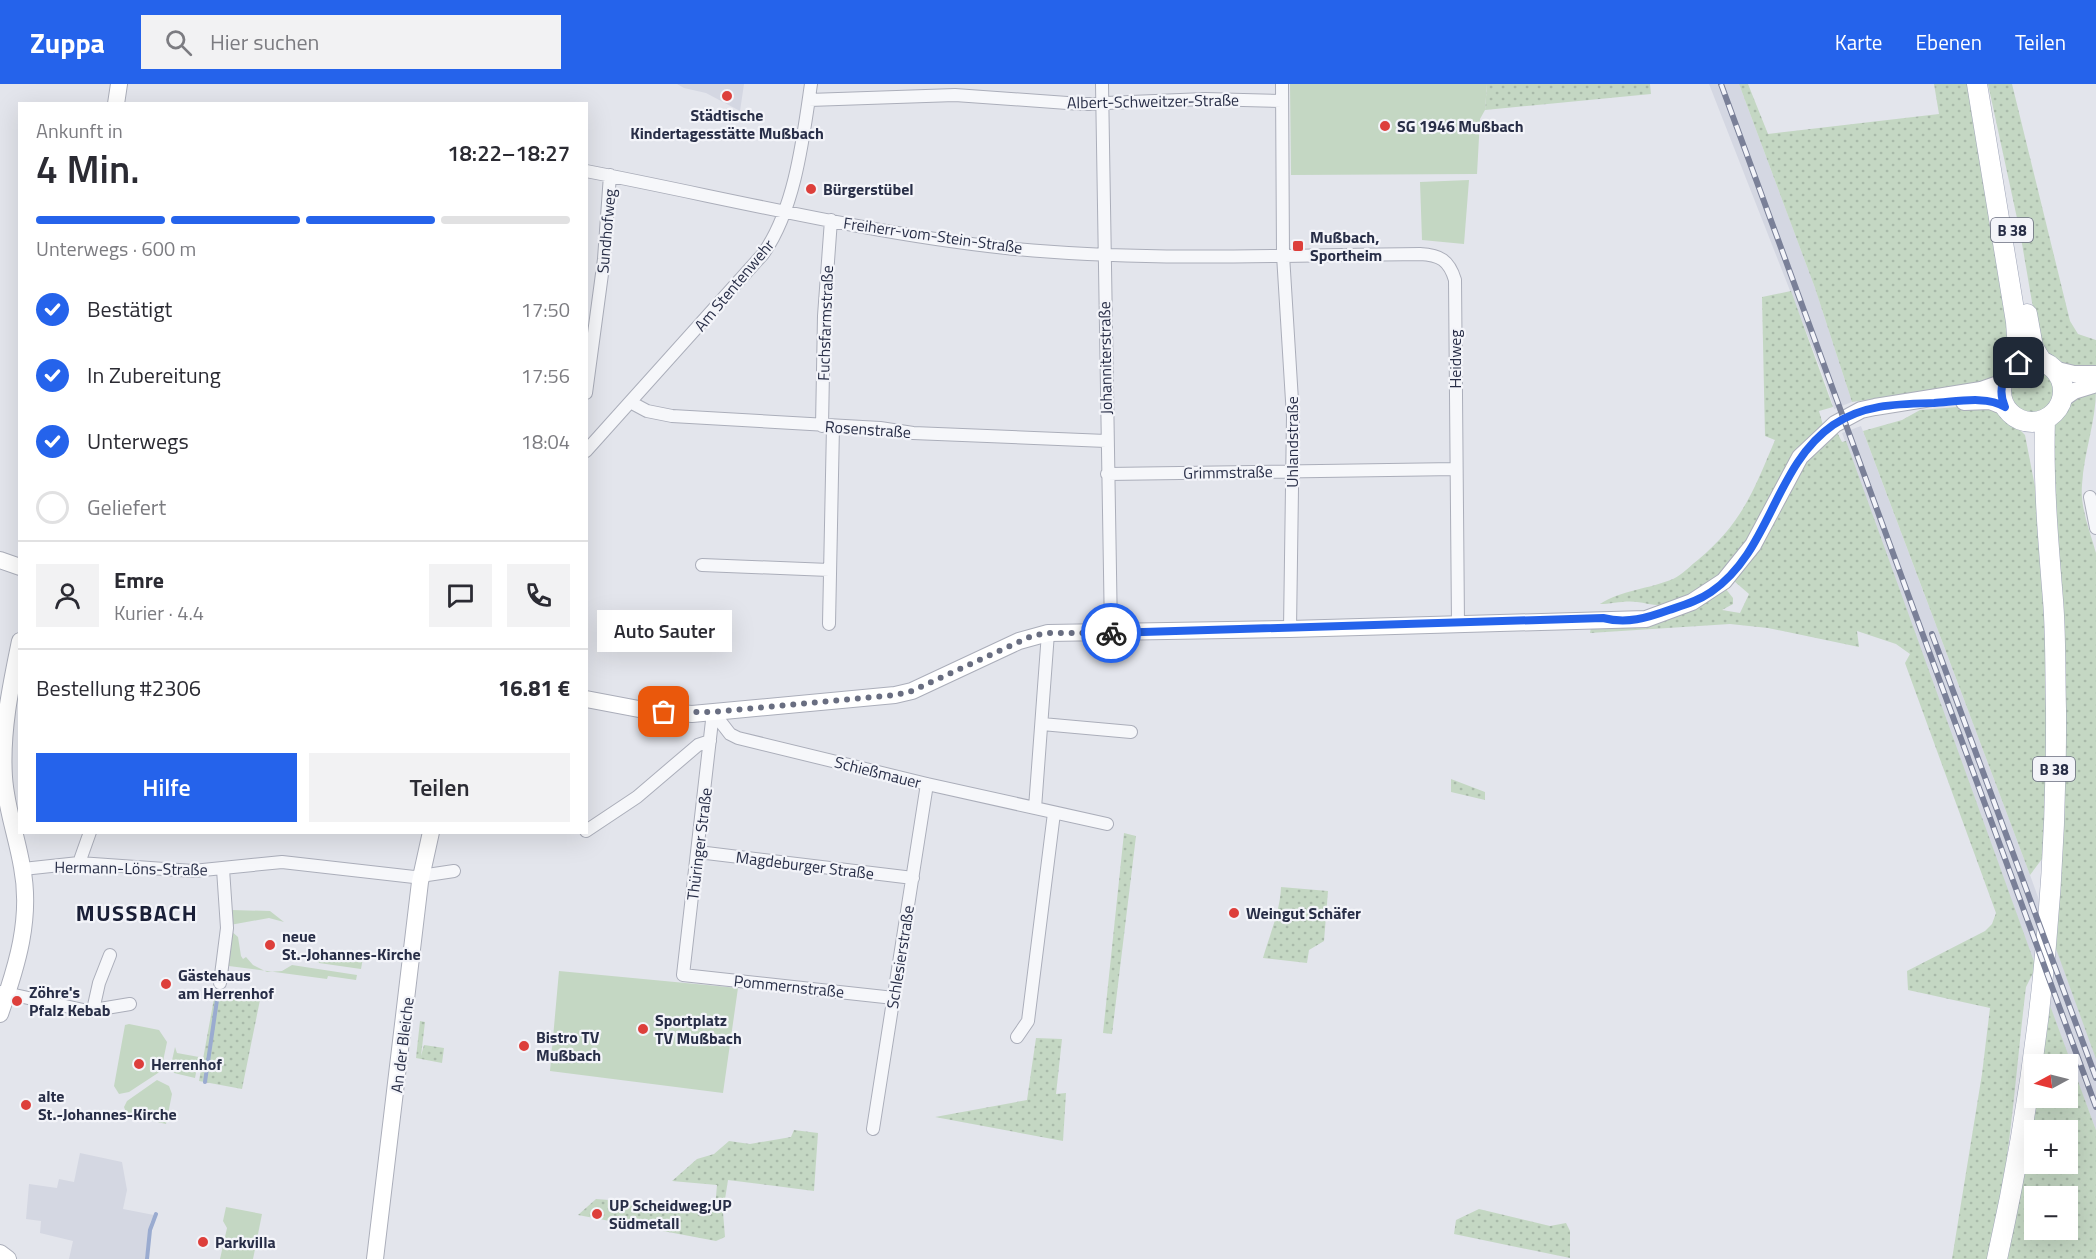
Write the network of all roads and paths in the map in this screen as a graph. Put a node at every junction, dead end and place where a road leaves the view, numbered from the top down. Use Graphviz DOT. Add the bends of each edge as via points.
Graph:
graph roads {
  1 [pos="119,84"];
  2 [pos="811,84"];
  3 [pos="1102,84"];
  4 [pos="1282,84"];
  5 [pos="1979,91"];
  6 [pos="809,100"];
  7 [pos="1282,101"];
  8 [pos="116,102"];
  9 [pos="1102,104"];
  10 [pos="588,171"];
  11 [pos="610,176"];
  12 [pos="786,211"];
  13 [pos="831,220"];
  14 [pos="1104,255"];
  15 [pos="1283,255"];
  16 [pos="592,318"];
  17 [pos="2047,366"];
  18 [pos="588,368"];
  19 [pos="2009,372"];
  20 [pos="2096,374"];
  21 [pos="2096,384"];
  22 [pos="2061,400"];
  23 [pos="1909,402"];
  24 [pos="632,403"];
  25 [pos="2005,407"];
  26 [pos="2045,419"];
  27 [pos="2024,421"];
  28 [pos="827,426"];
  29 [pos="1106,441"];
  30 [pos="588,449"];
  31 [pos="1456,469"];
  32 [pos="1293,471"];
  33 [pos="1107,474"];
  34 [pos="2090,497"];
  35 [pos="2046,524"];
  36 [pos="2096,528"];
  37 [pos="0,560"];
  38 [pos="702,565"];
  39 [pos="18,566"];
  40 [pos="830,570"];
  41 [pos="829,624"];
  42 [pos="1458,624"];
  43 [pos="1290,629"];
  44 [pos="1048,633"];
  45 [pos="1111,633"];
  46 [pos="18,651"];
  47 [pos="588,699"];
  48 [pos="713,712"];
  49 [pos="1042,724"];
  50 [pos="1131,732"];
  51 [pos="710,741"];
  52 [pos="927,784"];
  53 [pos="1035,808"];
  54 [pos="1054,813"];
  55 [pos="1107,824"];
  56 [pos="588,830"];
  57 [pos="89,834"];
  58 [pos="431,834"];
  59 [pos="698,852"];
  60 [pos="79,863"];
  61 [pos="23,869"];
  62 [pos="223,869"];
  63 [pos="454,871"];
  64 [pos="421,876"];
  65 [pos="913,878"];
  66 [pos="110,956"];
  67 [pos="683,975"];
  68 [pos="220,983"];
  69 [pos="4,992"];
  70 [pos="894,998"];
  71 [pos="130,1004"];
  72 [pos="93,1010"];
  73 [pos="0,1014"];
  74 [pos="1017,1037"];
  75 [pos="873,1129"];
  76 [pos="0,1253"];
  77 [pos="8,1259"];
  78 [pos="375,1259"];
  79 [pos="1997,1259"];
  1 -- 8 [label="street"];
  2 -- 6 [label="street, Am Stentenwehr"];
  3 -- 9 [label="street, Johanniterstraße"];
  4 -- 7 [label="street, Uhlandstraße"];
  5 -- 17 [label="main road, B 38" via="2000,174 2031,339"];
  5 -- 19 [label="main road, B 38" via="2017,329 2018,349"];
  6 -- 9 [label="street, Albert-Schweitzer-Straße" via="955,95"];
  6 -- 12 [label="street, Am Stentenwehr"];
  7 -- 9 [label="street, Albert-Schweitzer-Straße" via="1205,99"];
  7 -- 15 [label="street, Uhlandstraße"];
  9 -- 14 [label="street, Johanniterstraße"];
  10 -- 11 [label="street, Freiherr-vom-Stein-Straße"];
  11 -- 12 [label="street, Freiherr-vom-Stein-Straße"];
  11 -- 16 [label="street, Sundhofweg"];
  12 -- 13 [label="street, Freiherr-vom-Stein-Straße"];
  12 -- 24 [label="street, Am Stentenwehr" via="763,254"];
  13 -- 14 [label="street, Freiherr-vom-Stein-Straße" via="982,245"];
  13 -- 28 [label="street, Fuchsfarmstraße" via="824,316"];
  14 -- 15 [label="street, Freiherr-vom-Stein-Straße"];
  14 -- 29 [label="street, Johanniterstraße"];
  15 -- 31 [label="street, Heidweg" via="1420,254 1447,262 1455,280"];
  15 -- 32 [label="street, Uhlandstraße" via="1292,379"];
  16 -- 18 [label="street, Sundhofweg"];
  17 -- 19 [label="main road" via="2027,361"];
  17 -- 20 [label="street" via="2068,373"];
  17 -- 22 [label="main road" via="2061,382"];
  19 -- 23 [label="street" via="1998,384 1981,390"];
  19 -- 25 [label="main road" via="2001,391"];
  21 -- 22 [label="street"];
  22 -- 26 [label="main road"];
  23 -- 25 [label="street" via="1984,401"];
  23 -- 42 [label="street" via="1861,410 1816,439 1800,457 1753,545 1736,569 1712,591 1670,609 1635,609 1603,618"];
  24 -- 28 [label="street, Rosenstraße" via="672,416"];
  24 -- 30 [label="street, Am Stentenwehr"];
  25 -- 27 [label="main road"];
  26 -- 27 [label="main road"];
  26 -- 35 [label="main road, B 38"];
  27 -- 35 [label="main road, B 38"];
  28 -- 29 [label="street, Rosenstraße"];
  28 -- 40 [label="street, Fuchsfarmstraße"];
  29 -- 33 [label="street, Johanniterstraße"];
  31 -- 32 [label="street, Grimmstraße"];
  31 -- 42 [label="street, Heidweg"];
  32 -- 33 [label="street, Grimmstraße"];
  32 -- 43 [label="street, Uhlandstraße"];
  33 -- 45 [label="street, Johanniterstraße"];
  34 -- 36 [label="street"];
  35 -- 79 [label="main road, B 38" via="2056,712 2050,884 2029,1088"];
  37 -- 39 [label="street"];
  38 -- 40 [label="street"];
  40 -- 41 [label="street, Fuchsfarmstraße"];
  42 -- 43 [label="street"];
  43 -- 45 [label="street"];
  44 -- 45 [label="street"];
  44 -- 48 [label="street" via="1018,641 906,693"];
  44 -- 49 [label="street"];
  46 -- 61 [label="street" via="3,764"];
  47 -- 48 [label="street" via="676,713"];
  48 -- 51 [label="street, Thüringer Straße"];
  48 -- 52 [label="street, Schießmauer" via="738,738"];
  49 -- 50 [label="street"];
  49 -- 53 [label="street"];
  51 -- 56 [label="street" via="698,745 638,797"];
  51 -- 59 [label="street, Thüringer Straße"];
  52 -- 53 [label="street, Schießmauer"];
  52 -- 65 [label="street, Schlesierstraße"];
  53 -- 54 [label="street, Schießmauer"];
  54 -- 55 [label="street, Schießmauer"];
  54 -- 74 [label="street" via="1028,1021"];
  57 -- 60 [label="street"];
  58 -- 64 [label="street, An der Bleiche"];
  59 -- 65 [label="street, Magdeburger Straße"];
  59 -- 67 [label="street, Thüringer Straße"];
  60 -- 61 [label="street, Hermann-Löns-Straße"];
  60 -- 62 [label="street, Hermann-Löns-Straße" via="177,871"];
  61 -- 69 [label="street" via="24,926"];
  62 -- 64 [label="street, Hermann-Löns-Straße" via="282,862"];
  62 -- 68 [label="street" via="227,928"];
  63 -- 64 [label="street, Hermann-Löns-Straße"];
  64 -- 78 [label="street, An der Bleiche"];
  65 -- 70 [label="street, Schlesierstraße"];
  66 -- 72 [label="street"];
  67 -- 70 [label="street, Pommernstraße"];
  69 -- 72 [label="street"];
  69 -- 73 [label="street"];
  70 -- 75 [label="street, Schlesierstraße"];
  71 -- 72 [label="street"];
  76 -- 77 [label="street"];
}
